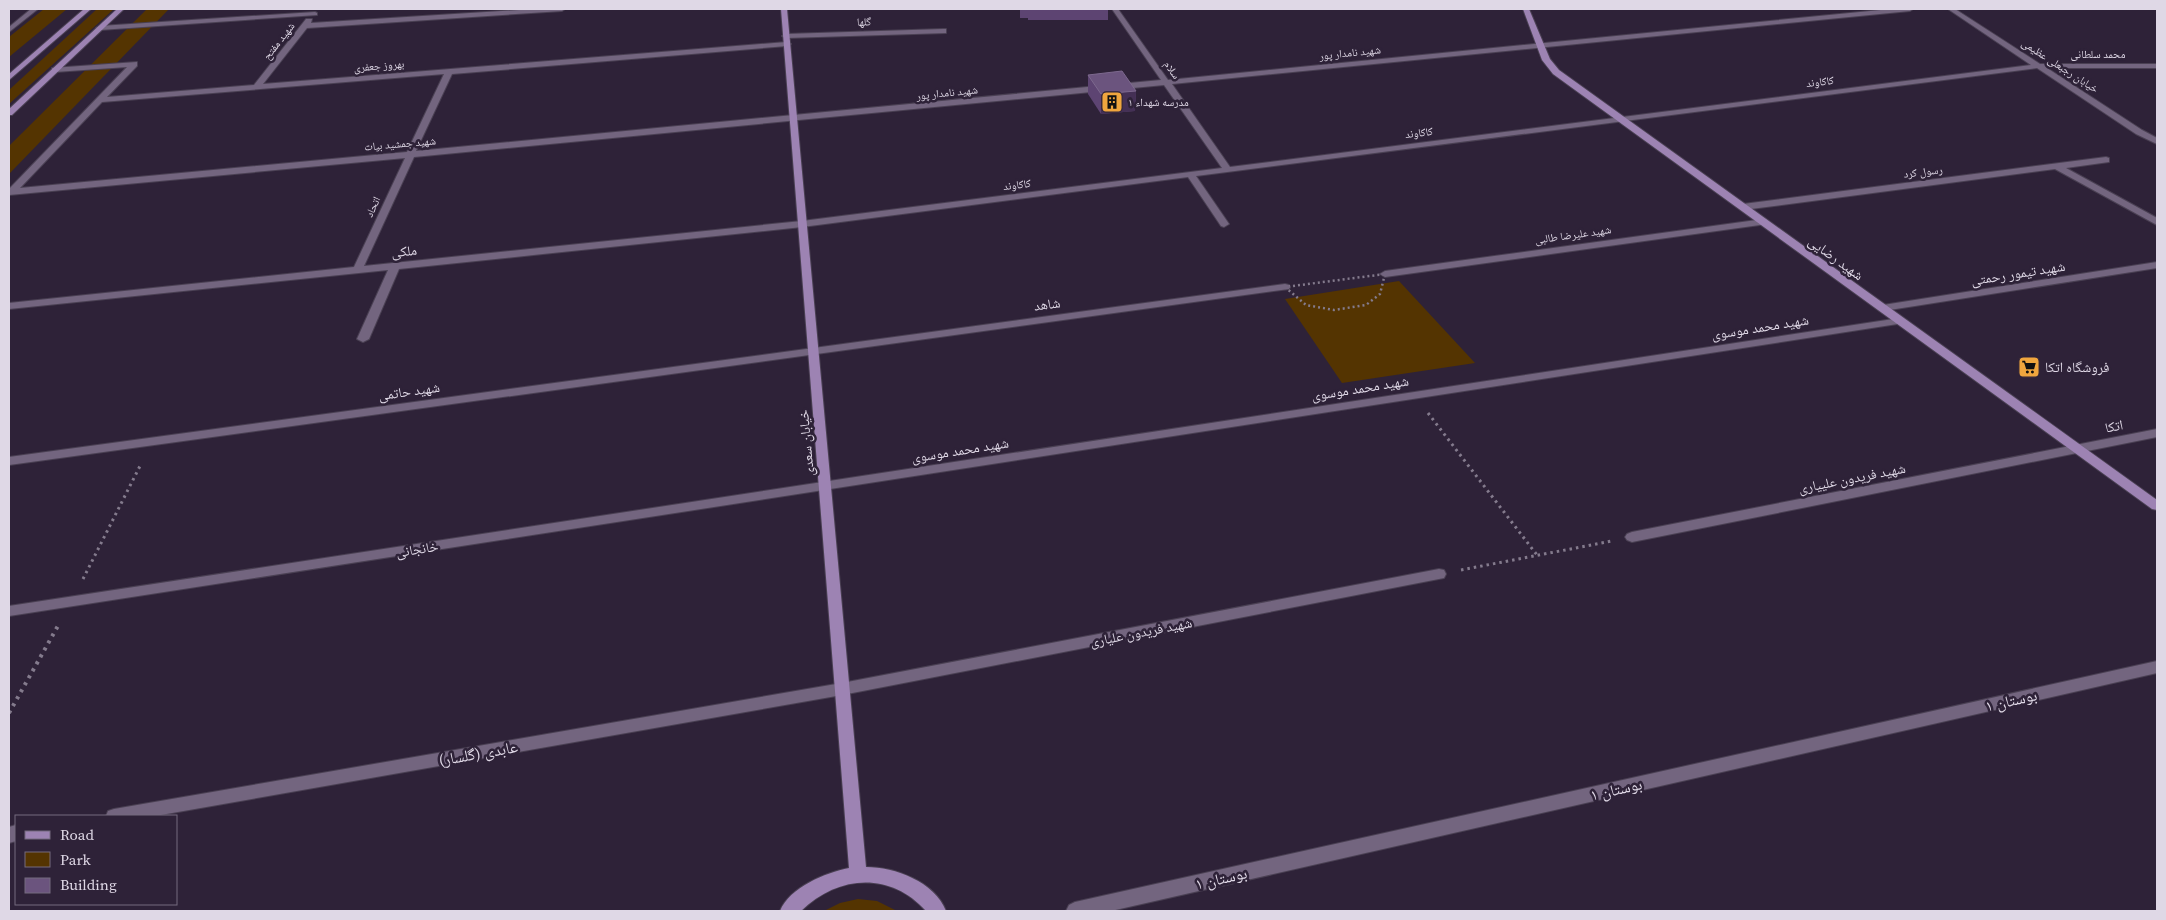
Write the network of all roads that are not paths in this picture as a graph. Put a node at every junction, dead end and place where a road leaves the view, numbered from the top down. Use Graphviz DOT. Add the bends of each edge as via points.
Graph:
graph roads {
  1 [pos="35,9"];
  2 [pos="88,9"];
  3 [pos="121,9"];
  4 [pos="562,9"];
  5 [pos="784,9"];
  6 [pos="1115,9"];
  7 [pos="1526,9"];
  8 [pos="1910,9"];
  9 [pos="1951,9"];
  10 [pos="317,11"];
  11 [pos="305,26"];
  12 [pos="100,28"];
  13 [pos="9,30"];
  14 [pos="943,31"];
  15 [pos="786,40"];
  16 [pos="1540,45"];
  17 [pos="2038,66"];
  18 [pos="2157,66"];
  19 [pos="55,70"];
  20 [pos="449,71"];
  21 [pos="9,78"];
  22 [pos="1166,82"];
  23 [pos="257,87"];
  24 [pos="101,100"];
  25 [pos="9,113"];
  26 [pos="793,119"];
  27 [pos="1620,119"];
  28 [pos="2157,131"];
  29 [pos="2139,132"];
  30 [pos="2157,141"];
  31 [pos="411,155"];
  32 [pos="2106,160"];
  33 [pos="2056,166"];
  34 [pos="1227,169"];
  35 [pos="1190,174"];
  36 [pos="10,193"];
  37 [pos="1742,207"];
  38 [pos="1764,222"];
  39 [pos="2157,222"];
  40 [pos="802,224"];
  41 [pos="1224,224"];
  42 [pos="395,266"];
  43 [pos="2157,266"];
  44 [pos="358,270"];
  45 [pos="1385,274"];
  46 [pos="1285,287"];
  47 [pos="9,306"];
  48 [pos="1883,308"];
  49 [pos="1900,320"];
  50 [pos="363,339"];
  51 [pos="813,351"];
  52 [pos="2157,433"];
  53 [pos="2077,448"];
  54 [pos="9,461"];
  55 [pos="825,486"];
  56 [pos="2157,506"];
  57 [pos="1632,537"];
  58 [pos="1439,574"];
  59 [pos="9,611"];
  60 [pos="2157,667"];
  61 [pos="842,689"];
  62 [pos="120,815"];
  63 [pos="858,874"];
  64 [pos="789,911"];
  65 [pos="937,911"];
  66 [pos="1075,911"];
  1 -- 13 [label="street"];
  2 -- 21 [label="main road"];
  3 -- 12 [label="main road"];
  4 -- 11 [label="street"];
  5 -- 15 [label="main road, خیابان سعدی"];
  6 -- 22 [label="street, سلام"];
  7 -- 16 [label="main road, شهید رضایی"];
  8 -- 16 [label="street, شهید نامدار پور"];
  9 -- 17 [label="street, خیابان رجبعلی عظیمی"];
  10 -- 11 [label="street, شهید مفتح"];
  10 -- 12 [label="street"];
  11 -- 23 [label="street, شهید مفتح"];
  12 -- 19 [label="main road"];
  14 -- 15 [label="street, گلها"];
  15 -- 20 [label="street, بهروز جعفری"];
  15 -- 26 [label="main road, خیابان سعدی"];
  16 -- 22 [label="street, شهید نامدار پور"];
  16 -- 27 [label="main road, شهید رضایی" via="1556,72"];
  17 -- 18 [label="street, محمد سلطانی"];
  17 -- 27 [label="street, کاکاوند"];
  17 -- 29 [label="street, خیابان رجبعلی عظیمی"];
  19 -- 24 [label="street" via="134,64"];
  19 -- 25 [label="main road"];
  20 -- 23 [label="street, بهروز جعفری"];
  20 -- 31 [label="street, اتحاد"];
  22 -- 26 [label="street, شهید نامدار پور"];
  22 -- 34 [label="street, سلام"];
  23 -- 24 [label="street, بهروز جعفری"];
  24 -- 36 [label="street"];
  26 -- 31 [label="street, شهید جمشید بیات"];
  26 -- 40 [label="main road, خیابان سعدی"];
  27 -- 34 [label="street, کاکاوند"];
  27 -- 37 [label="main road, شهید رضایی"];
  28 -- 29 [label="street"];
  29 -- 30 [label="street, خیابان رجبعلی عظیمی"];
  31 -- 36 [label="street, شهید جمشید بیات"];
  31 -- 44 [label="street, اتحاد"];
  32 -- 33 [label="street, رسول کرد"];
  33 -- 37 [label="street, رسول کرد"];
  33 -- 39 [label="street"];
  34 -- 35 [label="street, کاکاوند"];
  35 -- 40 [label="street, کاکاوند"];
  35 -- 41 [label="street"];
  37 -- 38 [label="main road, شهید رضایی"];
  38 -- 45 [label="street, شهید علیرضا طالبی"];
  38 -- 48 [label="main road, شهید رضایی"];
  40 -- 42 [label="street, ملکی"];
  40 -- 51 [label="main road, خیابان سعدی"];
  42 -- 44 [label="street, ملکی"];
  42 -- 50 [label="street"];
  43 -- 48 [label="street, شهید تیمور رحمتی"];
  44 -- 47 [label="street, ملکی"];
  46 -- 51 [label="street, شاهد"];
  48 -- 49 [label="main road, شهید رضایی"];
  49 -- 53 [label="main road, شهید رضایی"];
  49 -- 55 [label="street, شهید محمد موسوی"];
  51 -- 54 [label="street, شهید حاتمی"];
  51 -- 55 [label="main road, خیابان سعدی"];
  52 -- 53 [label="street, اتکا"];
  53 -- 56 [label="main road, شهید رضایی"];
  53 -- 57 [label="street, شهید فریدون علییاری"];
  55 -- 59 [label="street, خانجانی"];
  55 -- 61 [label="main road, خیابان سعدی"];
  58 -- 61 [label="street, شهید فریدون علیاری"];
  60 -- 66 [label="street, بوستان ۱"];
  61 -- 62 [label="street, عابدی (گلسار)"];
  61 -- 63 [label="main road, خیابان سعدی"];
  63 -- 64 [label="main road" via="831,881 806,895"];
  63 -- 65 [label="main road" via="884,875 907,883 926,896"];
}
